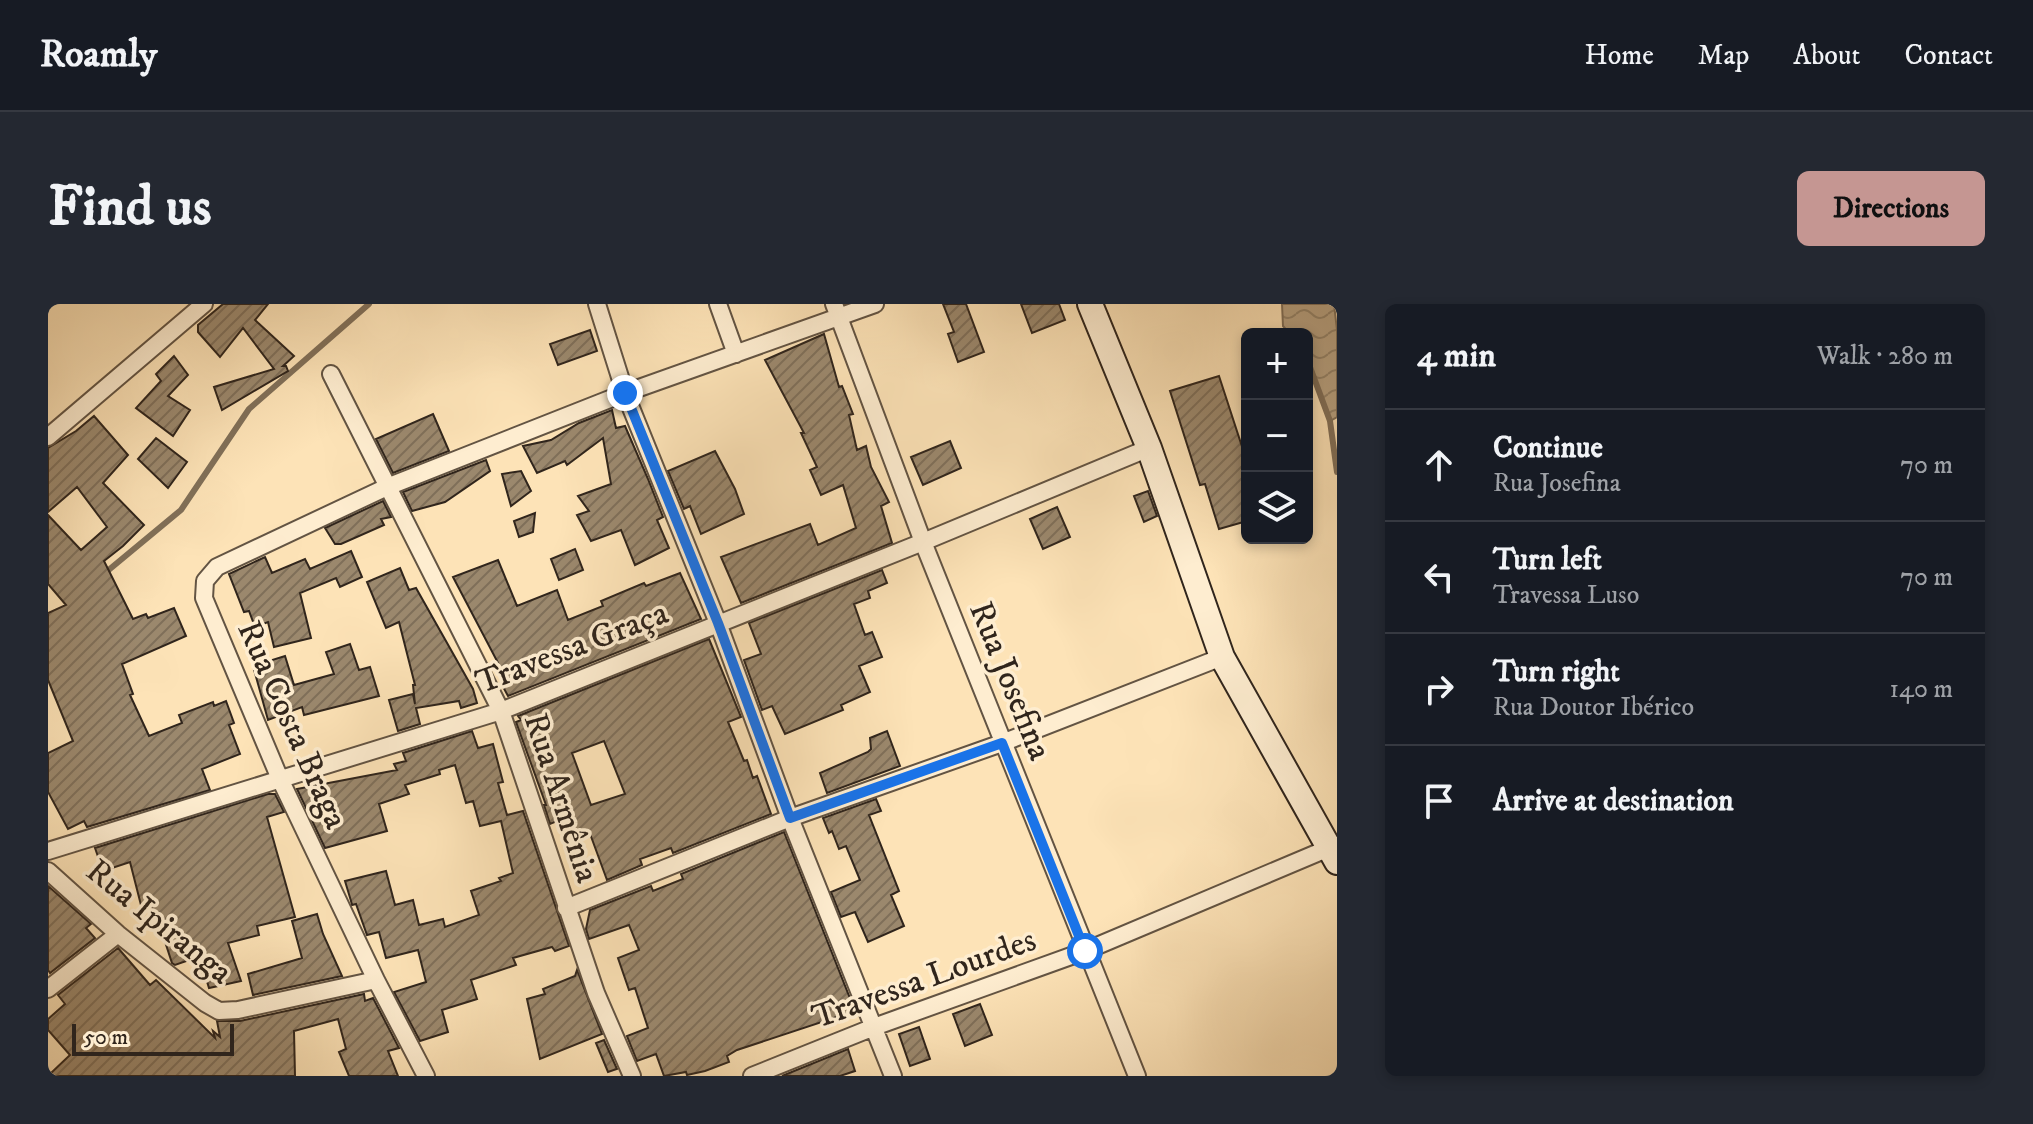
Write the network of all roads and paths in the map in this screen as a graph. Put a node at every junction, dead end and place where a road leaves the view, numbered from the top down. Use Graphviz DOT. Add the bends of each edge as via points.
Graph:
graph roads {
  1 [pos="204,304"];
  2 [pos="597,304"];
  3 [pos="718,304"];
  4 [pos="875,304"];
  5 [pos="1090,304"];
  6 [pos="837,310"];
  7 [pos="736,354"];
  8 [pos="331,374"];
  9 [pos="625,393"];
  10 [pos="48,437"];
  11 [pos="1149,448"];
  12 [pos="387,487"];
  13 [pos="923,542"];
  14 [pos="718,623"];
  15 [pos="1222,657"];
  16 [pos="501,711"];
  17 [pos="1002,743"];
  18 [pos="280,779"];
  19 [pos="790,818"];
  20 [pos="48,851"];
  21 [pos="1335,852"];
  22 [pos="48,871"];
  23 [pos="566,908"];
  24 [pos="118,934"];
  25 [pos="1085,951"];
  26 [pos="376,980"];
  27 [pos="48,989"];
  28 [pos="874,1027"];
  29 [pos="426,1076"];
  30 [pos="632,1076"];
  31 [pos="752,1076"];
  32 [pos="893,1076"];
  33 [pos="1137,1076"];
  1 -- 10 [label="street"];
  2 -- 9 [label="street"];
  3 -- 7 [label="street"];
  4 -- 6 [label="street, Rua Costa Braga"];
  5 -- 11 [label="street"];
  6 -- 7 [label="street, Rua Costa Braga"];
  6 -- 13 [label="street, Rua Josefina"];
  7 -- 9 [label="street, Rua Costa Braga"];
  8 -- 12 [label="street, Rua Armênia"];
  9 -- 12 [label="street, Rua Costa Braga"];
  9 -- 14 [label="street"];
  11 -- 13 [label="street, Travessa Graça"];
  11 -- 15 [label="street"];
  12 -- 16 [label="street, Rua Armênia"];
  12 -- 18 [label="street, Rua Costa Braga" via="217,567 205,581 204,598"];
  13 -- 14 [label="street, Travessa Graça"];
  13 -- 17 [label="street, Rua Josefina"];
  14 -- 16 [label="street, Travessa Graça"];
  14 -- 19 [label="street"];
  15 -- 17 [label="street"];
  15 -- 21 [label="street"];
  16 -- 18 [label="street, Travessa Graça"];
  16 -- 23 [label="street, Rua Armênia"];
  17 -- 19 [label="street"];
  17 -- 25 [label="street, Rua Josefina"];
  18 -- 20 [label="street, Travessa Graça"];
  18 -- 26 [label="street, Rua Costa Braga"];
  19 -- 23 [label="street"];
  19 -- 28 [label="street"];
  21 -- 25 [label="street, Travessa Lourdes"];
  22 -- 24 [label="street, Rua Ipiranga"];
  23 -- 30 [label="street, Rua Armênia"];
  24 -- 26 [label="street, Rua Ipiranga" via="219,1011"];
  24 -- 27 [label="street"];
  25 -- 28 [label="street, Travessa Lourdes"];
  25 -- 33 [label="street, Rua Josefina"];
  26 -- 29 [label="street, Rua Costa Braga"];
  28 -- 31 [label="street, Travessa Lourdes"];
  28 -- 32 [label="street"];
}
